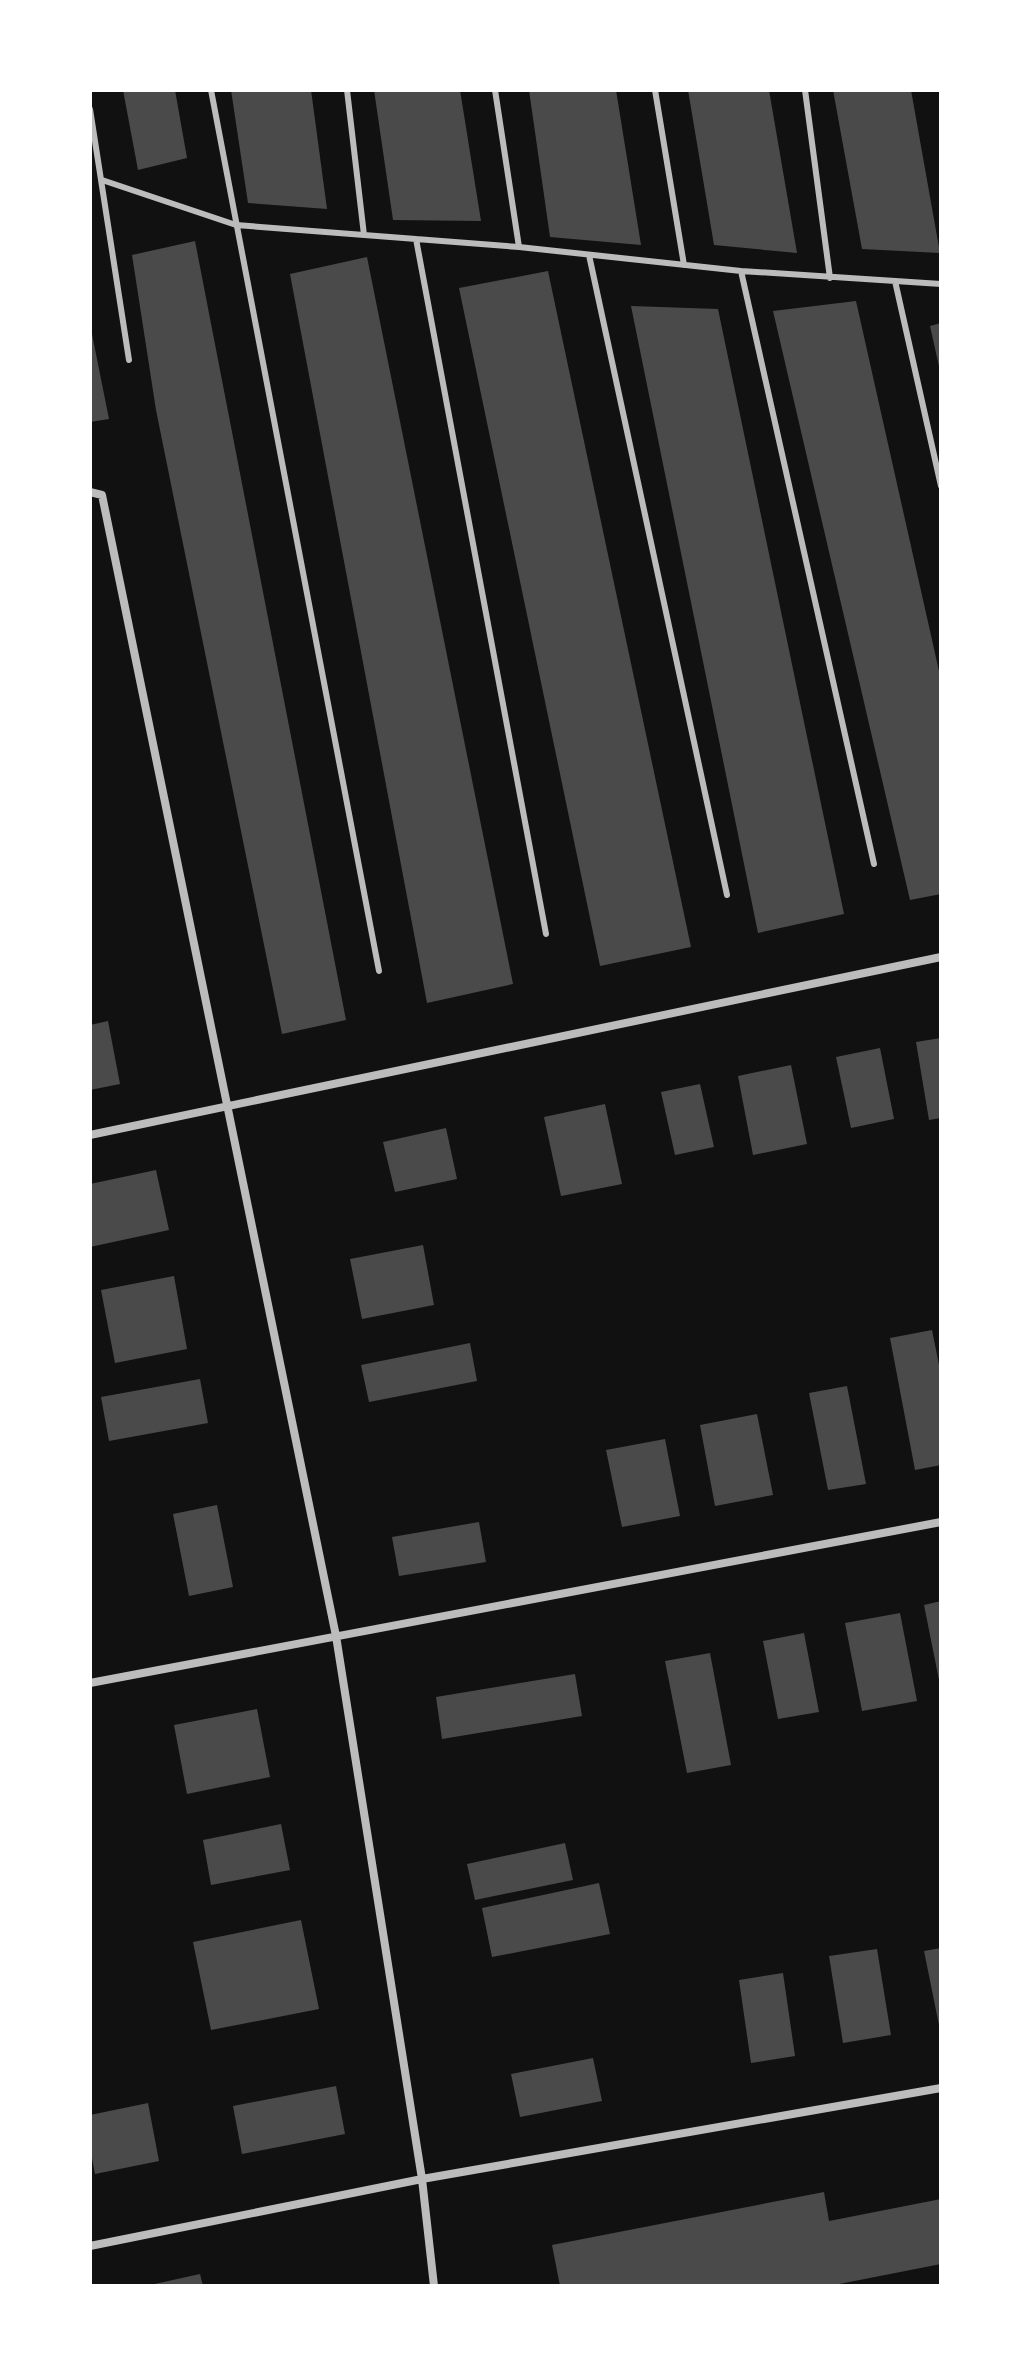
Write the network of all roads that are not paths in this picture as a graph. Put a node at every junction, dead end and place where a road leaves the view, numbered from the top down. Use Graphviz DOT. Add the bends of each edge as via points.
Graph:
graph roads {
  1 [pos="211,90"];
  2 [pos="347,90"];
  3 [pos="495,90"];
  4 [pos="655,90"];
  5 [pos="805,90"];
  6 [pos="90,109"];
  7 [pos="102,180"];
  8 [pos="236,225"];
  9 [pos="364,235"];
  10 [pos="416,239"];
  11 [pos="519,247"];
  12 [pos="589,255"];
  13 [pos="684,265"];
  14 [pos="741,271"];
  15 [pos="830,278"];
  16 [pos="895,281"];
  17 [pos="941,284"];
  18 [pos="129,360"];
  19 [pos="941,486"];
  20 [pos="90,492"];
  21 [pos="874,864"];
  22 [pos="727,895"];
  23 [pos="546,934"];
  24 [pos="941,957"];
  25 [pos="379,971"];
  26 [pos="227,1107"];
  27 [pos="90,1135"];
  28 [pos="941,1522"];
  29 [pos="336,1636"];
  30 [pos="90,1683"];
  31 [pos="941,2088"];
  32 [pos="422,2179"];
  33 [pos="90,2246"];
  34 [pos="434,2286"];
  1 -- 8 [label="lane"];
  2 -- 9 [label="lane"];
  3 -- 11 [label="lane"];
  4 -- 13 [label="lane"];
  5 -- 15 [label="lane"];
  6 -- 7 [label="lane"];
  7 -- 8 [label="lane"];
  7 -- 18 [label="lane"];
  8 -- 9 [label="lane"];
  8 -- 25 [label="lane"];
  9 -- 10 [label="lane"];
  10 -- 11 [label="lane"];
  10 -- 23 [label="lane"];
  11 -- 12 [label="lane"];
  12 -- 13 [label="lane"];
  12 -- 22 [label="lane"];
  13 -- 14 [label="lane"];
  14 -- 15 [label="lane"];
  14 -- 21 [label="lane"];
  15 -- 16 [label="lane"];
  16 -- 17 [label="lane"];
  16 -- 19 [label="lane"];
  20 -- 26 [label="street" via="102,495"];
  24 -- 26 [label="street"];
  26 -- 27 [label="street"];
  26 -- 29 [label="street"];
  28 -- 29 [label="street"];
  29 -- 30 [label="street"];
  29 -- 32 [label="street"];
  31 -- 32 [label="street"];
  32 -- 33 [label="street"];
  32 -- 34 [label="street"];
}
